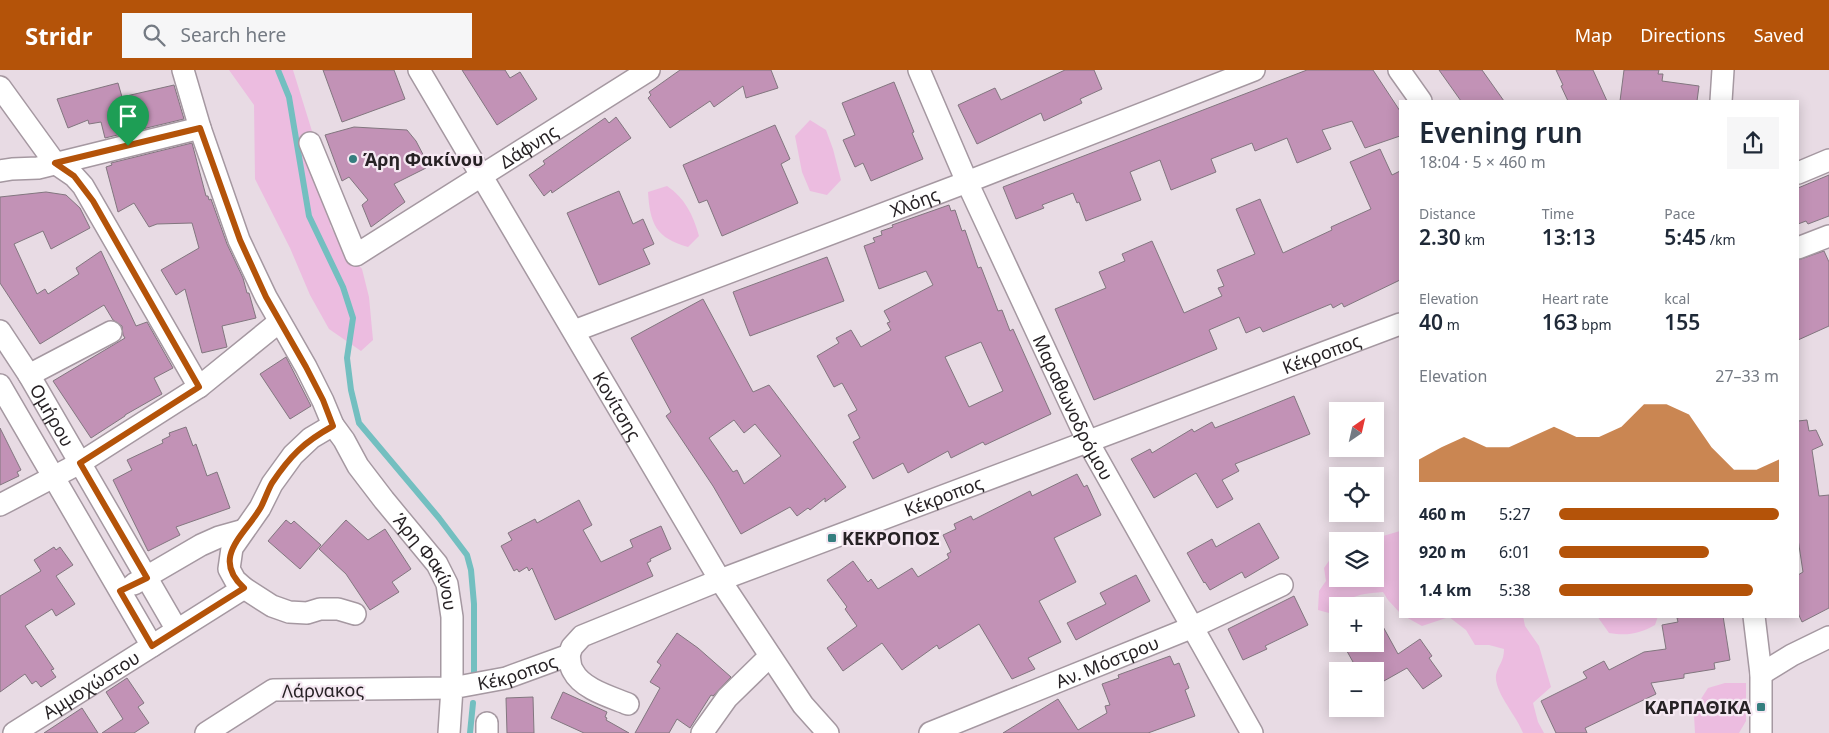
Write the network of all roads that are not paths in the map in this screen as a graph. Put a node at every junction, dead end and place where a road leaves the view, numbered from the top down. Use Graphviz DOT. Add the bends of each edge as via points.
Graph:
graph roads {
  1 [pos="183,70"];
  2 [pos="419,70"];
  3 [pos="649,70"];
  4 [pos="919,70"];
  5 [pos="1254,70"];
  6 [pos="1399,70"];
  7 [pos="1723,70"];
  8 [pos="0,87"];
  9 [pos="1421,100"];
  10 [pos="1721,100"];
  11 [pos="200,128"];
  12 [pos="310,143"];
  13 [pos="1829,160"];
  14 [pos="55,163"];
  15 [pos="0,172"];
  16 [pos="1799,173"];
  17 [pos="482,176"];
  18 [pos="967,182"];
  19 [pos="1829,236"];
  20 [pos="1799,248"];
  21 [pos="279,322"];
  22 [pos="1399,324"];
  23 [pos="0,331"];
  24 [pos="574,331"];
  25 [pos="111,332"];
  26 [pos="26,370"];
  27 [pos="0,381"];
  28 [pos="0,385"];
  29 [pos="199,387"];
  30 [pos="333,426"];
  31 [pos="1088,442"];
  32 [pos="80,463"];
  33 [pos="54,478"];
  34 [pos="0,505"];
  35 [pos="244,530"];
  36 [pos="147,578"];
  37 [pos="720,580"];
  38 [pos="1282,585"];
  39 [pos="244,588"];
  40 [pos="120,591"];
  41 [pos="355,614"];
  42 [pos="1754,618"];
  43 [pos="1193,627"];
  44 [pos="177,630"];
  45 [pos="1829,637"];
  46 [pos="152,646"];
  47 [pos="569,655"];
  48 [pos="770,656"];
  49 [pos="1761,674"];
  50 [pos="452,688"];
  51 [pos="628,704"];
  52 [pos="14,733"];
  53 [pos="206,733"];
  54 [pos="450,733"];
  55 [pos="702,733"];
  56 [pos="828,733"];
  57 [pos="930,733"];
  58 [pos="1252,733"];
  59 [pos="1761,733"];
  1 -- 11 [label="street, Άρη Φακίνου"];
  2 -- 17 [label="street, Κονίτσης"];
  3 -- 17 [label="street, Δάφνης"];
  4 -- 18 [label="street, Μαραθωνοδρόμου"];
  5 -- 18 [label="street, Χλόης"];
  6 -- 9 [label="street"];
  7 -- 10 [label="street"];
  8 -- 14 [label="street"];
  11 -- 14 [label="street"];
  11 -- 21 [label="street, Άρη Φακίνου" via="240,240"];
  12 -- 17 [label="street, Δάφνης" via="356,254"];
  13 -- 16 [label="street"];
  14 -- 15 [label="street"];
  14 -- 29 [label="street" via="74,176 93,201"];
  17 -- 24 [label="street, Κονίτσης"];
  18 -- 24 [label="street, Χλόης"];
  18 -- 31 [label="street, Μαραθωνοδρόμου"];
  19 -- 20 [label="street"];
  21 -- 29 [label="street"];
  21 -- 30 [label="street, Άρη Φακίνου" via="306,367"];
  22 -- 31 [label="street, Κέκροπος"];
  23 -- 26 [label="street, Ομήρου"];
  24 -- 37 [label="street, Κονίτσης"];
  25 -- 26 [label="street"];
  26 -- 27 [label="street"];
  26 -- 32 [label="street, Ομήρου"];
  28 -- 33 [label="street"];
  29 -- 32 [label="street"];
  30 -- 35 [label="street" via="311,438 293,455"];
  30 -- 50 [label="street, Άρη Φακίνου" via="363,473 437,564 447,584 452,617"];
  31 -- 37 [label="street, Κέκροπος"];
  31 -- 43 [label="street, Μαραθωνοδρόμου"];
  32 -- 33 [label="street"];
  32 -- 36 [label="street, Ομήρου"];
  33 -- 34 [label="street"];
  33 -- 40 [label="street"];
  35 -- 36 [label="street" via="201,545"];
  35 -- 39 [label="street" via="232,548 229,569"];
  36 -- 40 [label="street"];
  36 -- 44 [label="street, Ομήρου"];
  37 -- 47 [label="street, Κέκροπος" via="582,636"];
  37 -- 48 [label="street, Κονίτσης"];
  38 -- 43 [label="street, Αν. Μόστρου"];
  39 -- 41 [label="street" via="272,606 289,612 307,614 320,609 338,609"];
  39 -- 44 [label="street, Αμμοχώστου"];
  40 -- 46 [label="street"];
  42 -- 49 [label="street"];
  43 -- 57 [label="street, Αν. Μόστρου"];
  43 -- 58 [label="street, Μαραθωνοδρόμου"];
  44 -- 46 [label="street, Αμμοχώστου"];
  45 -- 49 [label="street"];
  46 -- 52 [label="street, Αμμοχώστου"];
  47 -- 50 [label="street, Κέκροπος" via="506,678"];
  47 -- 51 [label="street" via="572,670 579,680"];
  48 -- 55 [label="street" via="727,698"];
  48 -- 56 [label="street, Κονίτσης" via="803,705"];
  49 -- 59 [label="street"];
  50 -- 53 [label="street, Λάρνακος" via="273,690"];
  50 -- 54 [label="street"];
}
